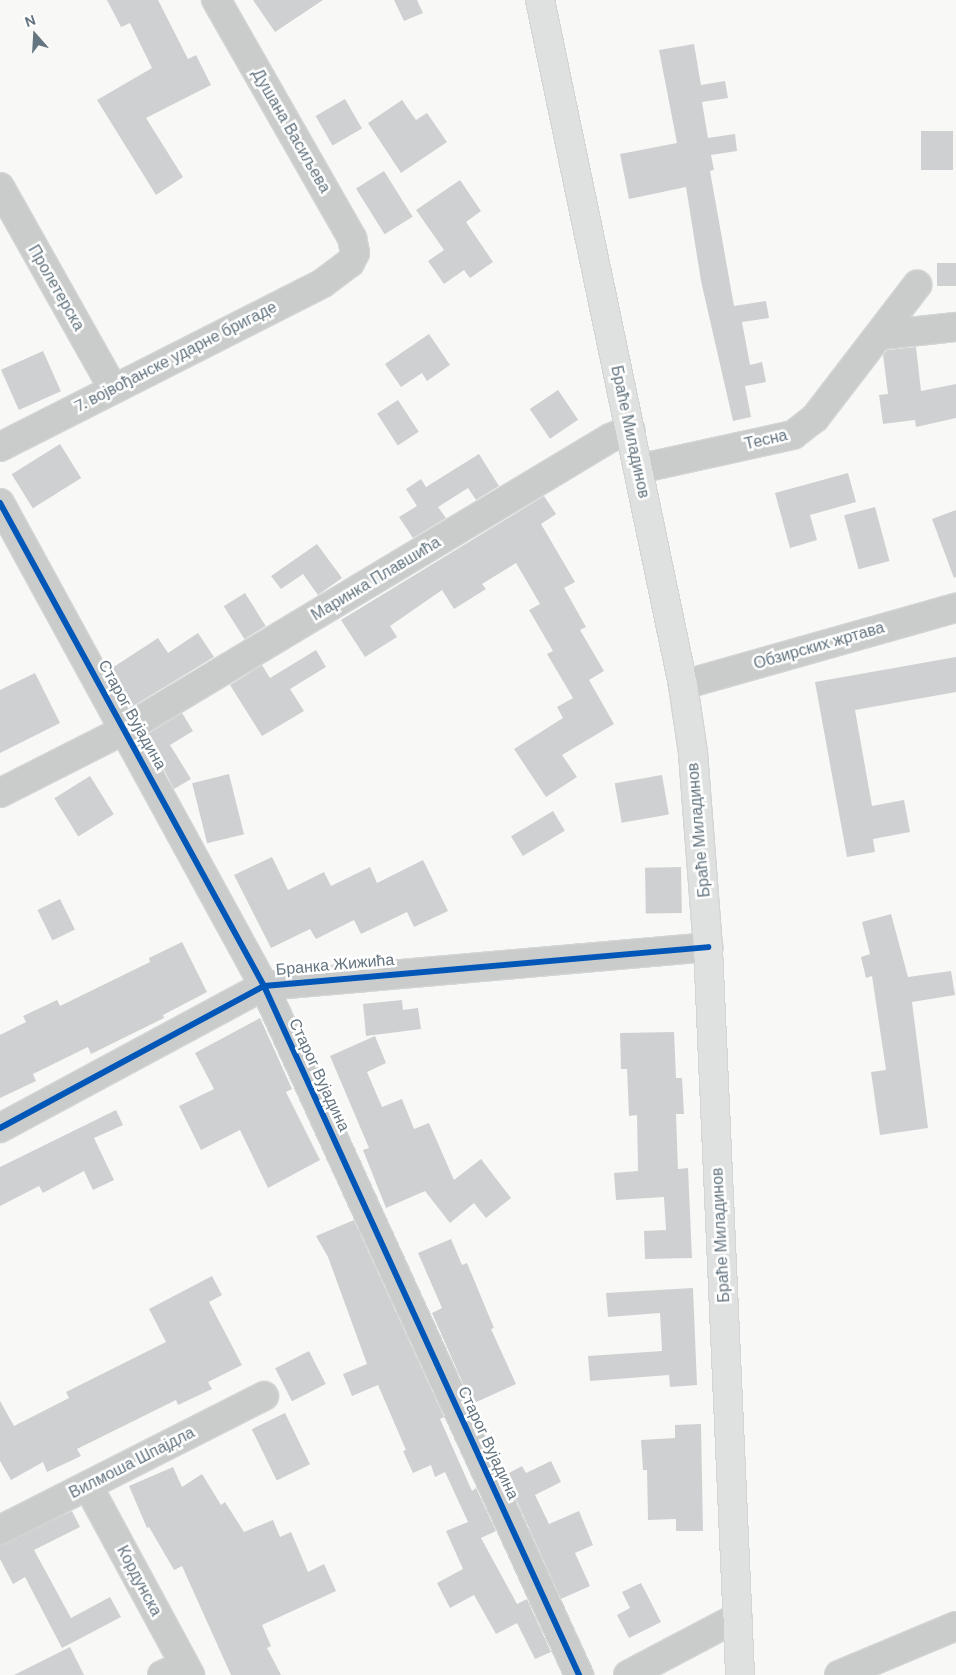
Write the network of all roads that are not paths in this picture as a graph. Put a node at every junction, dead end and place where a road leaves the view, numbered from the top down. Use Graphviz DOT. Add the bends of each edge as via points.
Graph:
graph roads {
  1 [pos="216,0"];
  2 [pos="540,0"];
  3 [pos="0,187"];
  4 [pos="350,264"];
  5 [pos="917,285"];
  6 [pos="956,327"];
  7 [pos="881,335"];
  8 [pos="113,388"];
  9 [pos="630,430"];
  10 [pos="0,447"];
  11 [pos="638,469"];
  12 [pos="0,503"];
  13 [pos="956,608"];
  14 [pos="683,685"];
  15 [pos="124,730"];
  16 [pos="0,793"];
  17 [pos="708,946"];
  18 [pos="264,986"];
  19 [pos="0,1128"];
  20 [pos="264,1396"];
  21 [pos="88,1486"];
  22 [pos="0,1530"];
  23 [pos="738,1617"];
  24 [pos="956,1626"];
  25 [pos="179,1672"];
  26 [pos="579,1675"];
  27 [pos="628,1675"];
  28 [pos="740,1675"];
  29 [pos="839,1675"];
  1 -- 4 [label="street, Душана Васиљева" via="352,238 355,253"];
  2 -- 9 [label="main road, Браће Миладинов"];
  3 -- 8 [label="street, Пролетерска"];
  4 -- 8 [label="street, 7. војвођанске ударне бригаде" via="323,283"];
  5 -- 7 [label="street, Тесна"];
  6 -- 7 [label="street"];
  7 -- 11 [label="street, Тесна" via="815,418 793,435"];
  8 -- 10 [label="street, 7. војвођанске ударне бригаде"];
  9 -- 11 [label="main road, Браће Миладинов"];
  9 -- 15 [label="street, Маринка Плавшића" via="610,438"];
  11 -- 14 [label="main road, Браће Миладинов"];
  12 -- 15 [label="street, Старог Вујадина"];
  13 -- 14 [label="street, Обзирских жртава"];
  14 -- 17 [label="main road, Браће Миладинов" via="699,809"];
  15 -- 16 [label="street, Маринка Плавшића"];
  15 -- 18 [label="street, Старог Вујадина"];
  17 -- 18 [label="street, Бранка Жижића"];
  17 -- 23 [label="main road, Браће Миладинов"];
  18 -- 19 [label="street, Бранка Жижића"];
  18 -- 26 [label="street, Старог Вујадина"];
  20 -- 21 [label="street, Вилмоша Шпајдла"];
  21 -- 22 [label="street, Вилмоша Шпајдла"];
  21 -- 25 [label="street, Кордунска"];
  23 -- 27 [label="street"];
  23 -- 28 [label="main road, Браће Миладинов"];
  24 -- 29 [label="street"];
}
